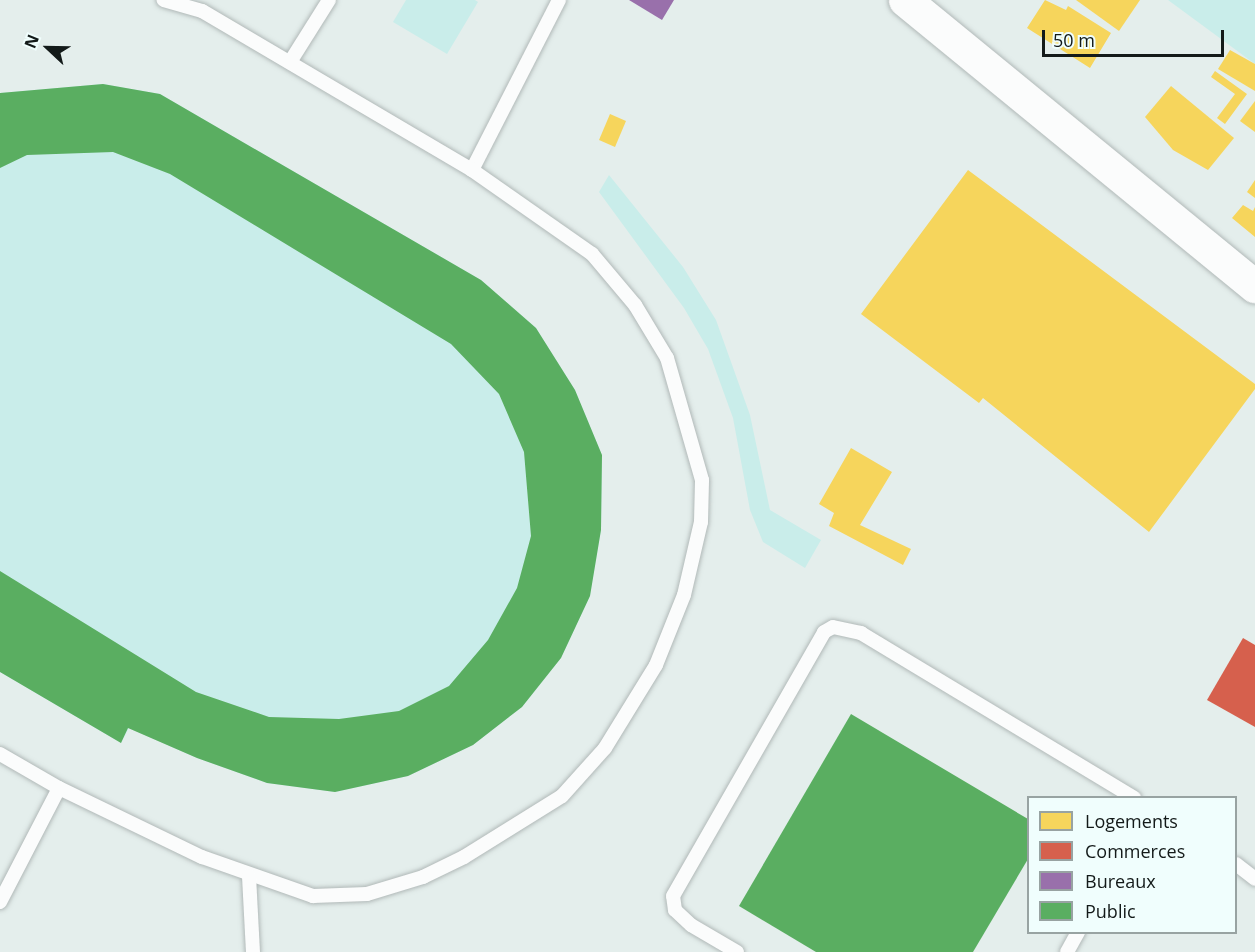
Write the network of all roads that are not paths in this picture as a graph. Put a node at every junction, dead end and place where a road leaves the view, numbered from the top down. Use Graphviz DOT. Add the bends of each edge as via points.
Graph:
graph roads {
  1 [pos="165,0"];
  2 [pos="329,0"];
  3 [pos="559,0"];
  4 [pos="905,0"];
  5 [pos="290,62"];
  6 [pos="472,170"];
  7 [pos="1255,286"];
  8 [pos="0,754"];
  9 [pos="59,788"];
  10 [pos="1131,796"];
  11 [pos="1237,865"];
  12 [pos="249,876"];
  13 [pos="1255,879"];
  14 [pos="0,902"];
  15 [pos="1077,934"];
  16 [pos="253,952"];
  17 [pos="737,952"];
  18 [pos="1067,952"];
  1 -- 5 [label="lane" via="202,11"];
  2 -- 5 [label="lane"];
  3 -- 6 [label="lane"];
  4 -- 7 [label="street"];
  5 -- 6 [label="lane"];
  6 -- 12 [label="lane" via="592,254 635,306 667,358 702,480 701,522 684,595 656,665 605,748 562,796 530,818 423,877 367,894 313,896"];
  8 -- 9 [label="lane"];
  9 -- 12 [label="lane"];
  9 -- 14 [label="lane"];
  10 -- 17 [label="lane" via="861,633 833,627 824,633 673,896 675,910 691,925"];
  11 -- 13 [label="lane"];
  12 -- 16 [label="lane"];
  15 -- 18 [label="lane"];
}
